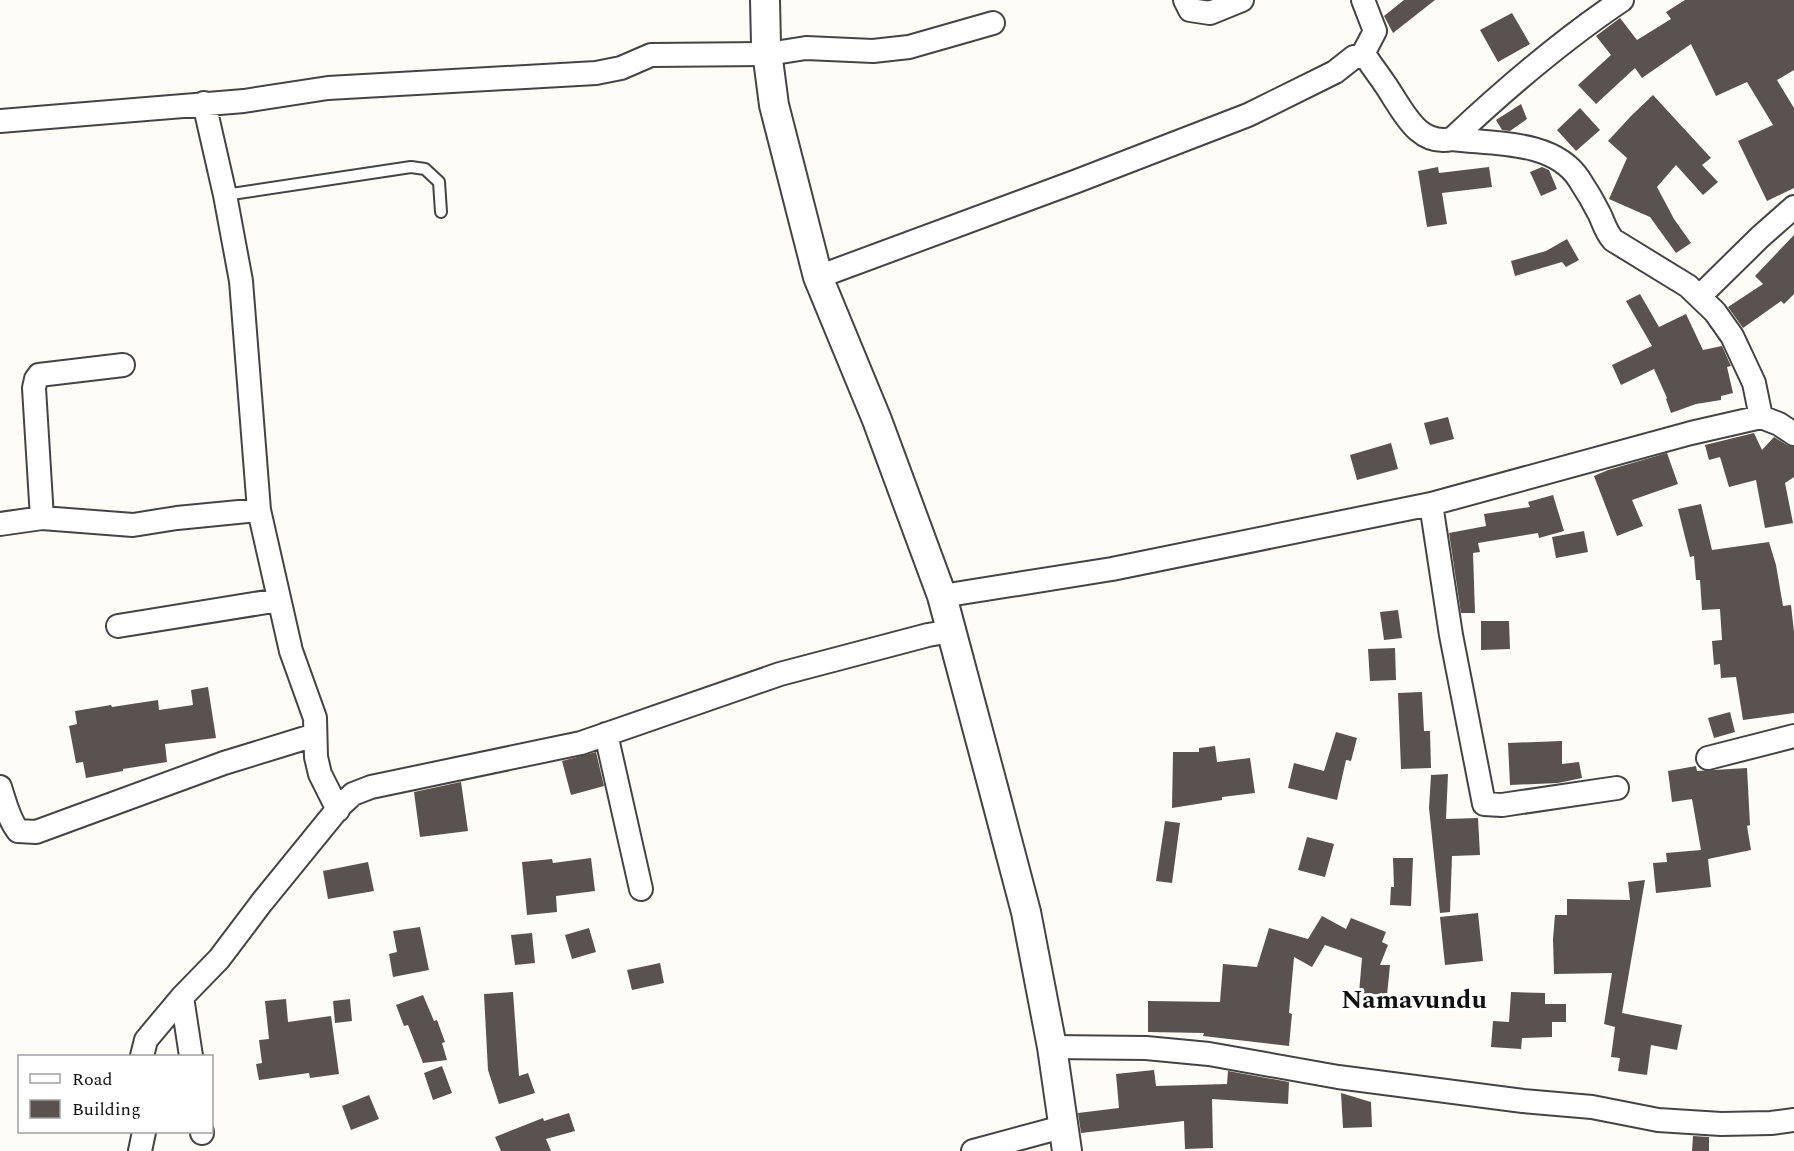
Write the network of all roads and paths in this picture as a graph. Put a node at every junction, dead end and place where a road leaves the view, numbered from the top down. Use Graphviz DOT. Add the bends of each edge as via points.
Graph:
graph roads {
  1 [pos="765,0"];
  2 [pos="1185,0"];
  3 [pos="1242,0"];
  4 [pos="1363,0"];
  5 [pos="1622,0"];
  6 [pos="993,23"];
  7 [pos="768,54"];
  8 [pos="1362,56"];
  9 [pos="204,103"];
  10 [pos="0,121"];
  11 [pos="1452,139"];
  12 [pos="225,195"];
  13 [pos="1794,207"];
  14 [pos="441,212"];
  15 [pos="818,277"];
  16 [pos="1700,296"];
  17 [pos="123,365"];
  18 [pos="1761,417"];
  19 [pos="1794,434"];
  20 [pos="1431,504"];
  21 [pos="259,510"];
  22 [pos="42,518"];
  23 [pos="0,524"];
  24 [pos="942,596"];
  25 [pos="279,600"];
  26 [pos="118,626"];
  27 [pos="951,631"];
  28 [pos="606,734"];
  29 [pos="315,735"];
  30 [pos="1794,736"];
  31 [pos="1708,758"];
  32 [pos="0,787"];
  33 [pos="1617,788"];
  34 [pos="338,810"];
  35 [pos="641,889"];
  36 [pos="182,997"];
  37 [pos="1052,1047"];
  38 [pos="142,1055"];
  39 [pos="191,1055"];
  40 [pos="1794,1120"];
  41 [pos="144,1133"];
  42 [pos="1065,1139"];
  43 [pos="140,1151"];
  44 [pos="972,1151"];
  1 -- 7 [label="street"];
  2 -- 3 [label="street" via="1190,10 1210,13"];
  4 -- 8 [label="street" via="1375,31"];
  5 -- 11 [label="street" via="1545,57"];
  6 -- 7 [label="street" via="909,47 873,51 806,48"];
  7 -- 9 [label="street" via="651,55 621,68 596,73 328,88"];
  7 -- 15 [label="street" via="774,105"];
  8 -- 11 [label="street" via="1412,126 1426,137"];
  8 -- 15 [label="street" via="1248,115"];
  9 -- 10 [label="street"];
  9 -- 12 [label="street"];
  11 -- 16 [label="street" via="1528,147 1570,166 1613,240"];
  12 -- 14 [label="lane" via="411,167 425,169 440,182"];
  12 -- 21 [label="street" via="241,282"];
  13 -- 16 [label="street"];
  15 -- 24 [label="street" via="877,420"];
  16 -- 18 [label="street" via="1732,336 1754,383"];
  17 -- 22 [label="street" via="39,375 36,379"];
  18 -- 19 [label="street"];
  18 -- 20 [label="street"];
  20 -- 24 [label="street" via="1112,569"];
  20 -- 33 [label="street" via="1451,635 1484,804 1502,805"];
  21 -- 22 [label="street" via="133,525"];
  21 -- 25 [label="street"];
  22 -- 23 [label="street"];
  24 -- 27 [label="street"];
  25 -- 26 [label="street"];
  25 -- 29 [label="street" via="291,651 315,718"];
  27 -- 28 [label="street" via="780,674"];
  27 -- 37 [label="street" via="1026,912"];
  28 -- 34 [label="street" via="371,787 353,794"];
  28 -- 35 [label="street"];
  29 -- 32 [label="street" via="224,763 36,832 18,831 10,820"];
  29 -- 34 [label="street" via="320,774"];
  30 -- 31 [label="street"];
  34 -- 36 [label="street" via="219,959"];
  36 -- 38 [label="street" via="146,1040"];
  36 -- 39 [label="street"];
  37 -- 40 [label="street" via="1146,1048 1209,1054 1338,1077 1592,1107 1658,1120 1721,1124"];
  37 -- 42 [label="street"];
  41 -- 43 [label="street"];
  42 -- 44 [label="street"];
}
